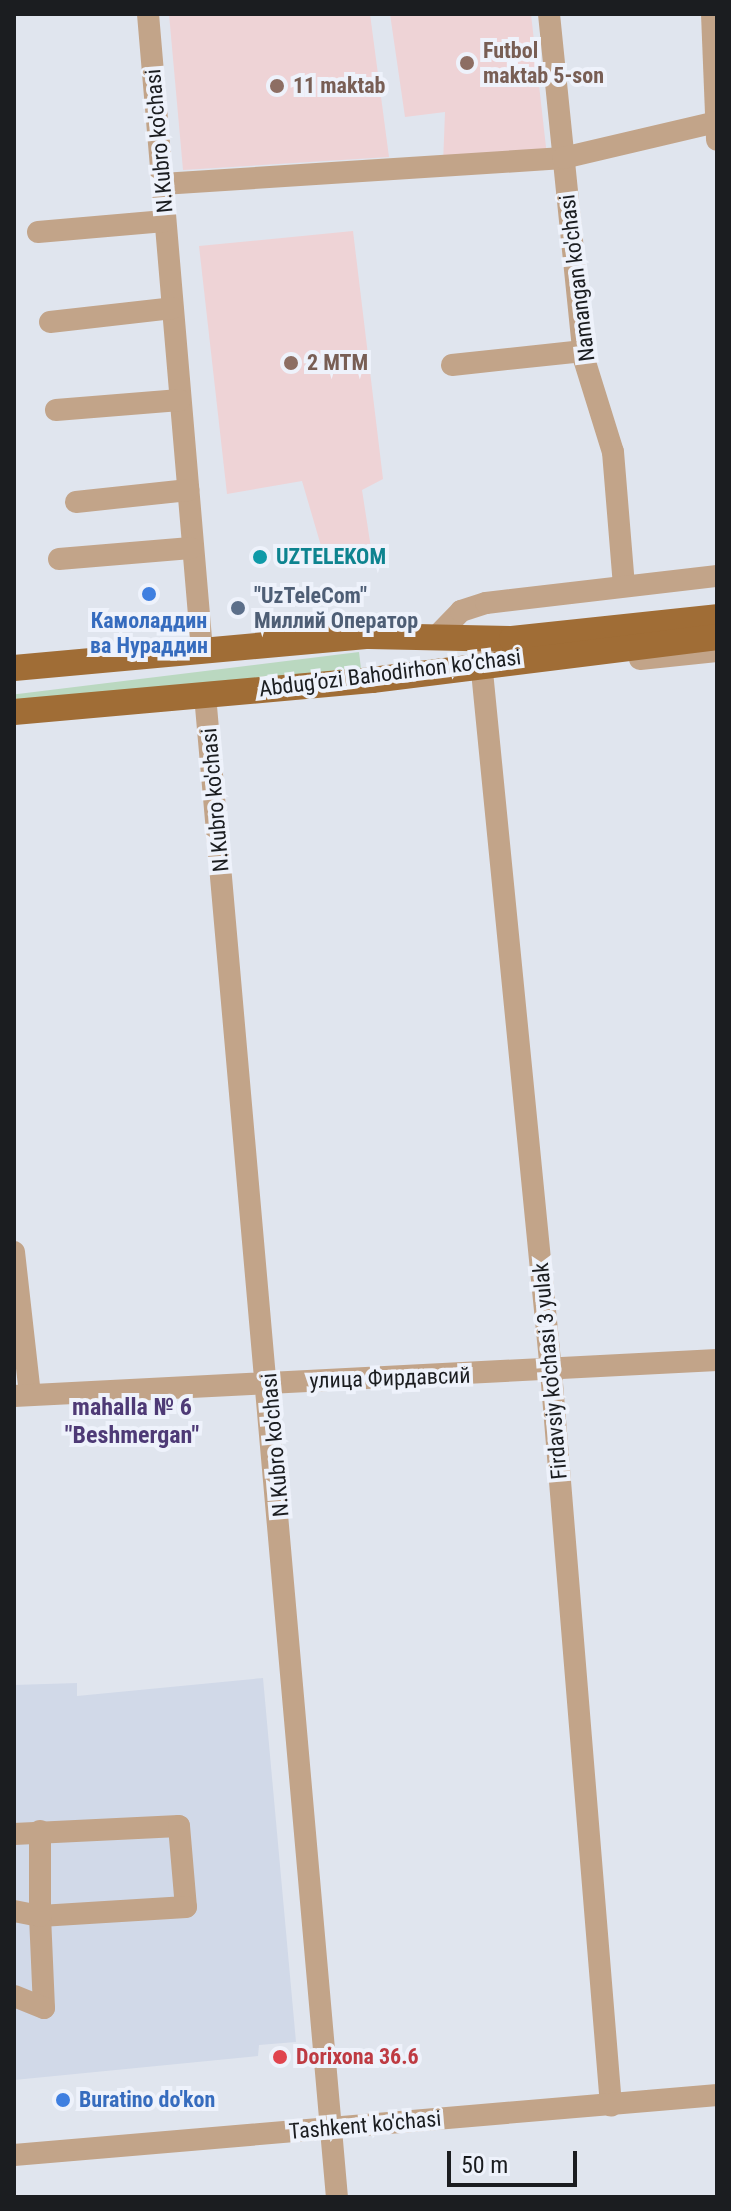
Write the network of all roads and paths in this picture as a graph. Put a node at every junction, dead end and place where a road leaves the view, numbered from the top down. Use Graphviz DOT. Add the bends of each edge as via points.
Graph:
graph roads {
  1 [pos="148,14"];
  2 [pos="549,14"];
  3 [pos="712,14"];
  4 [pos="716,131"];
  5 [pos="563,158"];
  6 [pos="162,184"];
  7 [pos="165,221"];
  8 [pos="38,232"];
  9 [pos="172,308"];
  10 [pos="50,322"];
  11 [pos="583,351"];
  12 [pos="452,365"];
  13 [pos="180,400"];
  14 [pos="56,410"];
  15 [pos="188,490"];
  16 [pos="76,502"];
  17 [pos="191,548"];
  18 [pos="59,559"];
  19 [pos="717,576"];
  20 [pos="624,586"];
  21 [pos="717,617"];
  22 [pos="436,637"];
  23 [pos="717,637"];
  24 [pos="202,651"];
  25 [pos="717,651"];
  26 [pos="480,659"];
  27 [pos="14,668"];
  28 [pos="205,695"];
  29 [pos="14,712"];
  30 [pos="14,1252"];
  31 [pos="717,1360"];
  32 [pos="551,1371"];
  33 [pos="270,1383"];
  34 [pos="22,1396"];
  35 [pos="40,1831"];
  36 [pos="14,1834"];
  37 [pos="14,1911"];
  38 [pos="40,1916"];
  39 [pos="14,1996"];
  40 [pos="717,2095"];
  41 [pos="611,2106"];
  42 [pos="331,2127"];
  43 [pos="14,2155"];
  44 [pos="337,2197"];
  1 -- 6 [label="street, N.Kubro ko'chasi"];
  2 -- 5 [label="street, Namangan ko'chasi"];
  3 -- 4 [label="street"];
  4 -- 5 [label="street"];
  5 -- 6 [label="street"];
  5 -- 11 [label="street, Namangan ko'chasi"];
  6 -- 7 [label="street, N.Kubro ko'chasi"];
  7 -- 8 [label="street"];
  7 -- 9 [label="street, N.Kubro ko'chasi"];
  9 -- 10 [label="street"];
  9 -- 13 [label="street, N.Kubro ko'chasi"];
  11 -- 12 [label="street"];
  11 -- 20 [label="street, Namangan ko'chasi" via="613,452"];
  13 -- 14 [label="street"];
  13 -- 15 [label="street, N.Kubro ko'chasi"];
  15 -- 16 [label="street"];
  15 -- 17 [label="street, N.Kubro ko'chasi"];
  17 -- 18 [label="street"];
  17 -- 24 [label="street, N.Kubro ko'chasi"];
  19 -- 20 [label="street"];
  20 -- 22 [label="street" via="486,603 461,611"];
  21 -- 26 [label="main road, Abdug’ozi Bahodirhon ko’chasi"];
  22 -- 24 [label="main road, Abdug’ozi Bahodirhon ko’chasi"];
  22 -- 26 [label="main road, Abdug’ozi Bahodirhon ko’chasi"];
  23 -- 26 [label="main road, Abdug’ozi Bahodirhon ko’chasi"];
  24 -- 27 [label="main road, Abdug’ozi Bahodirhon ko’chasi"];
  25 -- 26 [label="street"];
  26 -- 28 [label="main road, Abdug’ozi Bahodirhon ko’chasi" via="372,680"];
  26 -- 32 [label="street, Firdavsiy ko'chasi 3 yulak"];
  28 -- 29 [label="main road, Abdug’ozi Bahodirhon ko’chasi"];
  28 -- 33 [label="street, N.Kubro ko'chasi"];
  30 -- 34 [label="street"];
  31 -- 32 [label="street, улица Фирдавсий"];
  32 -- 33 [label="street, улица Фирдавсий"];
  32 -- 41 [label="street, Firdavsiy ko'chasi 3 yulak"];
  33 -- 34 [label="street, улица Фирдавсий"];
  33 -- 42 [label="street, N.Kubro ko'chasi"];
  35 -- 36 [label="street"];
  35 -- 38 [label="street"];
  35 -- 38 [label="street" via="179,1826 186,1907"];
  37 -- 38 [label="street"];
  38 -- 39 [label="street" via="44,2008"];
  40 -- 41 [label="street, Tashkent ko'chasi"];
  41 -- 42 [label="street, Tashkent ko'chasi"];
  42 -- 43 [label="street, Tashkent ko'chasi"];
  42 -- 44 [label="street, N.Kubro ko'chasi"];
}
